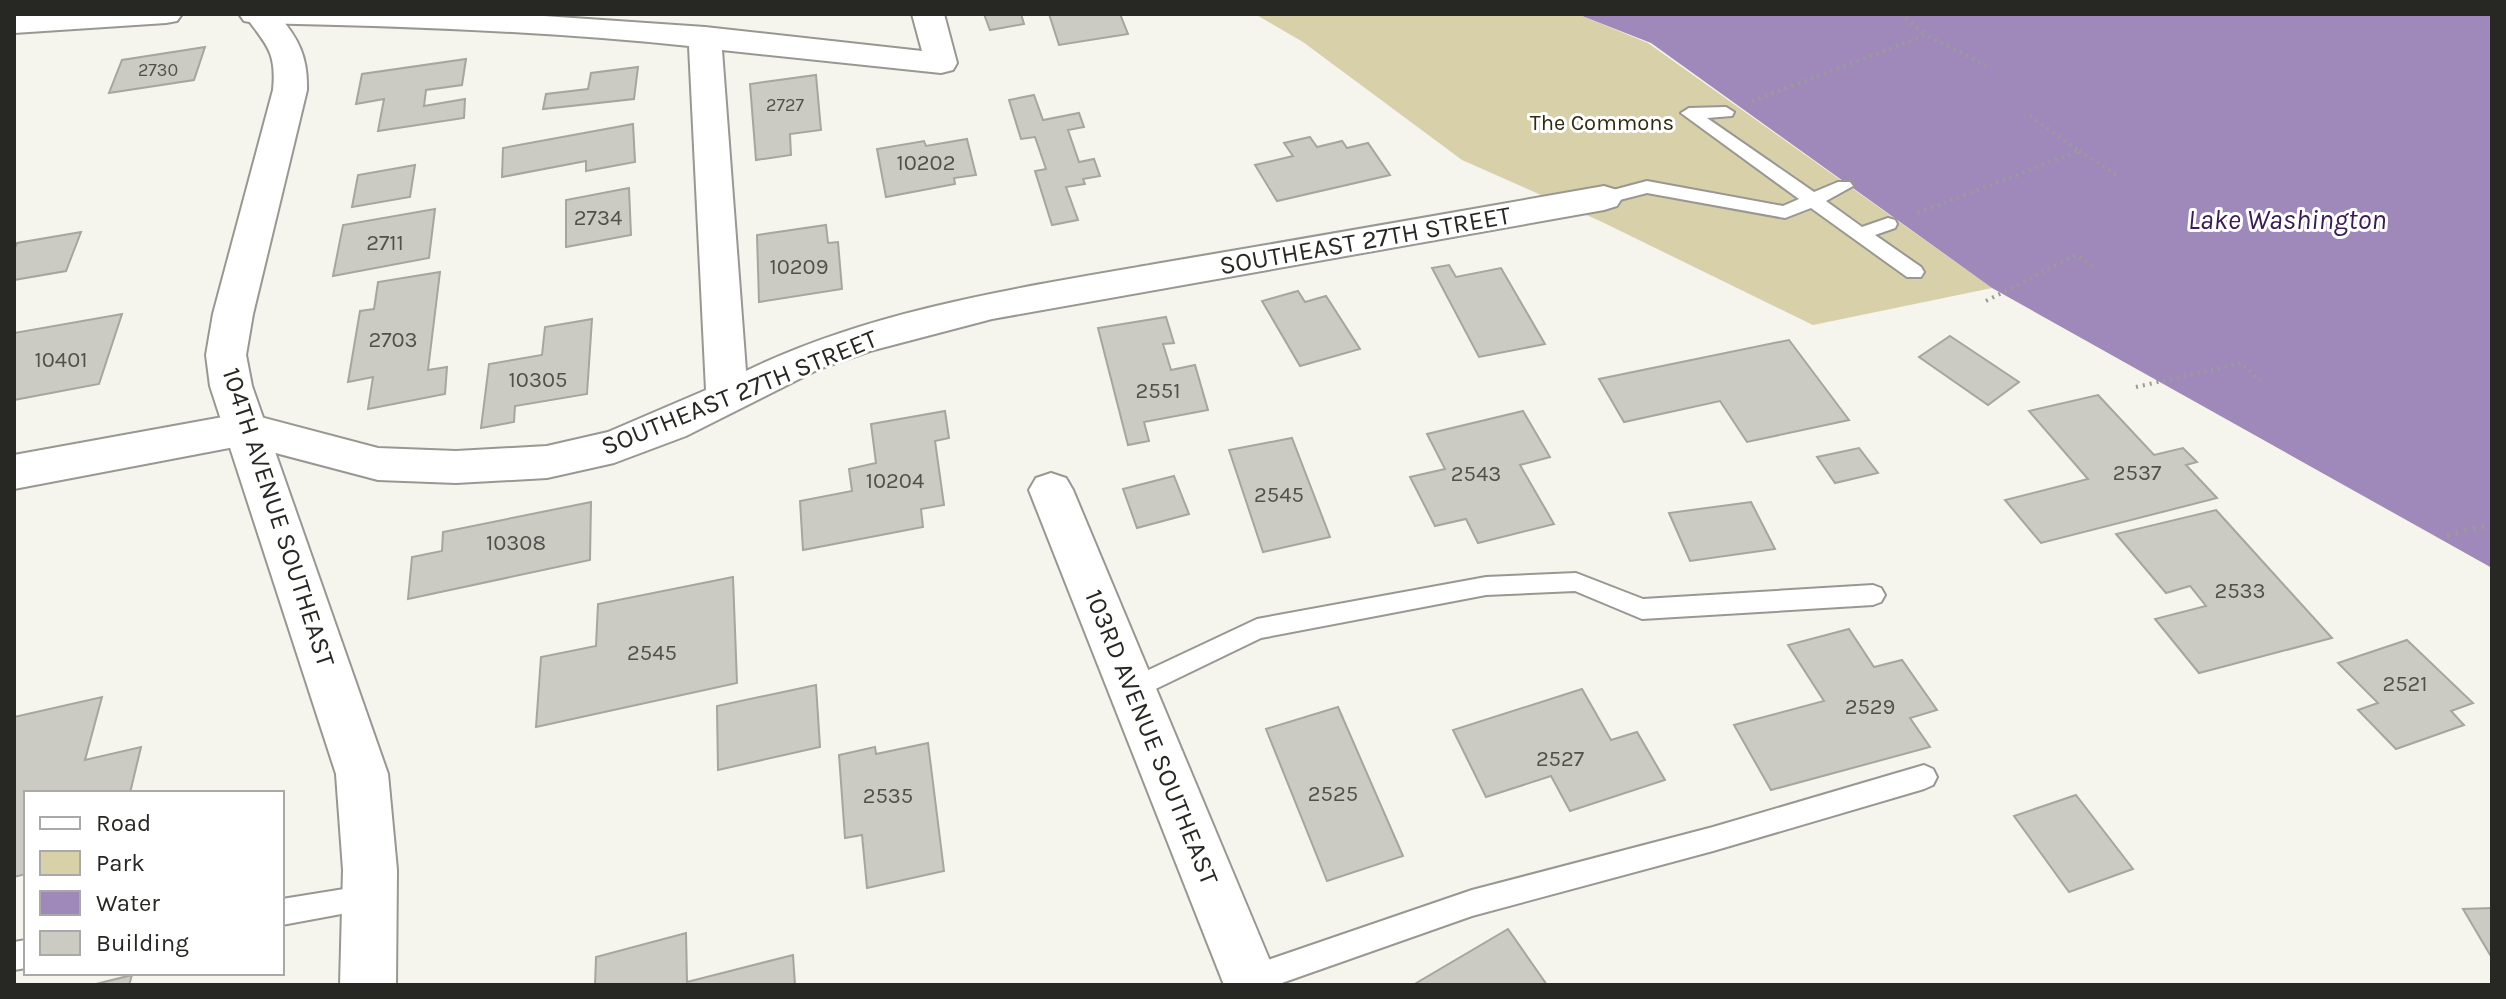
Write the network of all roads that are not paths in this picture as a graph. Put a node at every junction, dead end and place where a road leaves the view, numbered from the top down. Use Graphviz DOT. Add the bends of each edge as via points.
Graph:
graph roads {
  1 [pos="166,14"];
  2 [pos="259,14"];
  3 [pos="928,14"];
  4 [pos="14,24"];
  5 [pos="705,37"];
  6 [pos="1734,108"];
  7 [pos="1844,186"];
  8 [pos="1604,198"];
  9 [pos="1812,201"];
  10 [pos="1888,224"];
  11 [pos="1860,234"];
  12 [pos="1914,272"];
  13 [pos="727,398"];
  14 [pos="245,429"];
  15 [pos="14,472"];
  16 [pos="1051,490"];
  17 [pos="1873,595"];
  18 [pos="1132,689"];
  19 [pos="1924,777"];
  20 [pos="369,898"];
  21 [pos="284,912"];
  22 [pos="1251,982"];
  23 [pos="368,985"];
  1 -- 4 [label="street"];
  2 -- 5 [label="street" via="380,16"];
  2 -- 14 [label="street, 104TH AVENUE SOUTHEAST" via="284,40 292,65 283,124 226,355"];
  3 -- 5 [label="street" via="941,63"];
  5 -- 13 [label="street"];
  6 -- 9 [label="lane" via="1689,113"];
  7 -- 9 [label="lane"];
  8 -- 9 [label="lane" via="1647,187 1785,212"];
  8 -- 13 [label="street, SOUTHEAST 27TH STREET" via="977,309 861,339 805,359"];
  9 -- 11 [label="lane"];
  10 -- 11 [label="lane"];
  11 -- 12 [label="lane"];
  13 -- 14 [label="street, SOUTHEAST 27TH STREET" via="614,447 547,462 378,464"];
  14 -- 15 [label="street, SOUTHEAST 27TH STREET"];
  14 -- 20 [label="street, 104TH AVENUE SOUTHEAST" via="362,774"];
  16 -- 18 [label="street, 103RD AVENUE SOUTHEAST"];
  17 -- 18 [label="lane" via="1642,609 1576,582 1486,586 1257,629"];
  18 -- 22 [label="street, 103RD AVENUE SOUTHEAST"];
  19 -- 22 [label="lane" via="1472,903"];
  20 -- 21 [label="lane"];
  20 -- 23 [label="street, 104TH AVENUE SOUTHEAST"];
}
